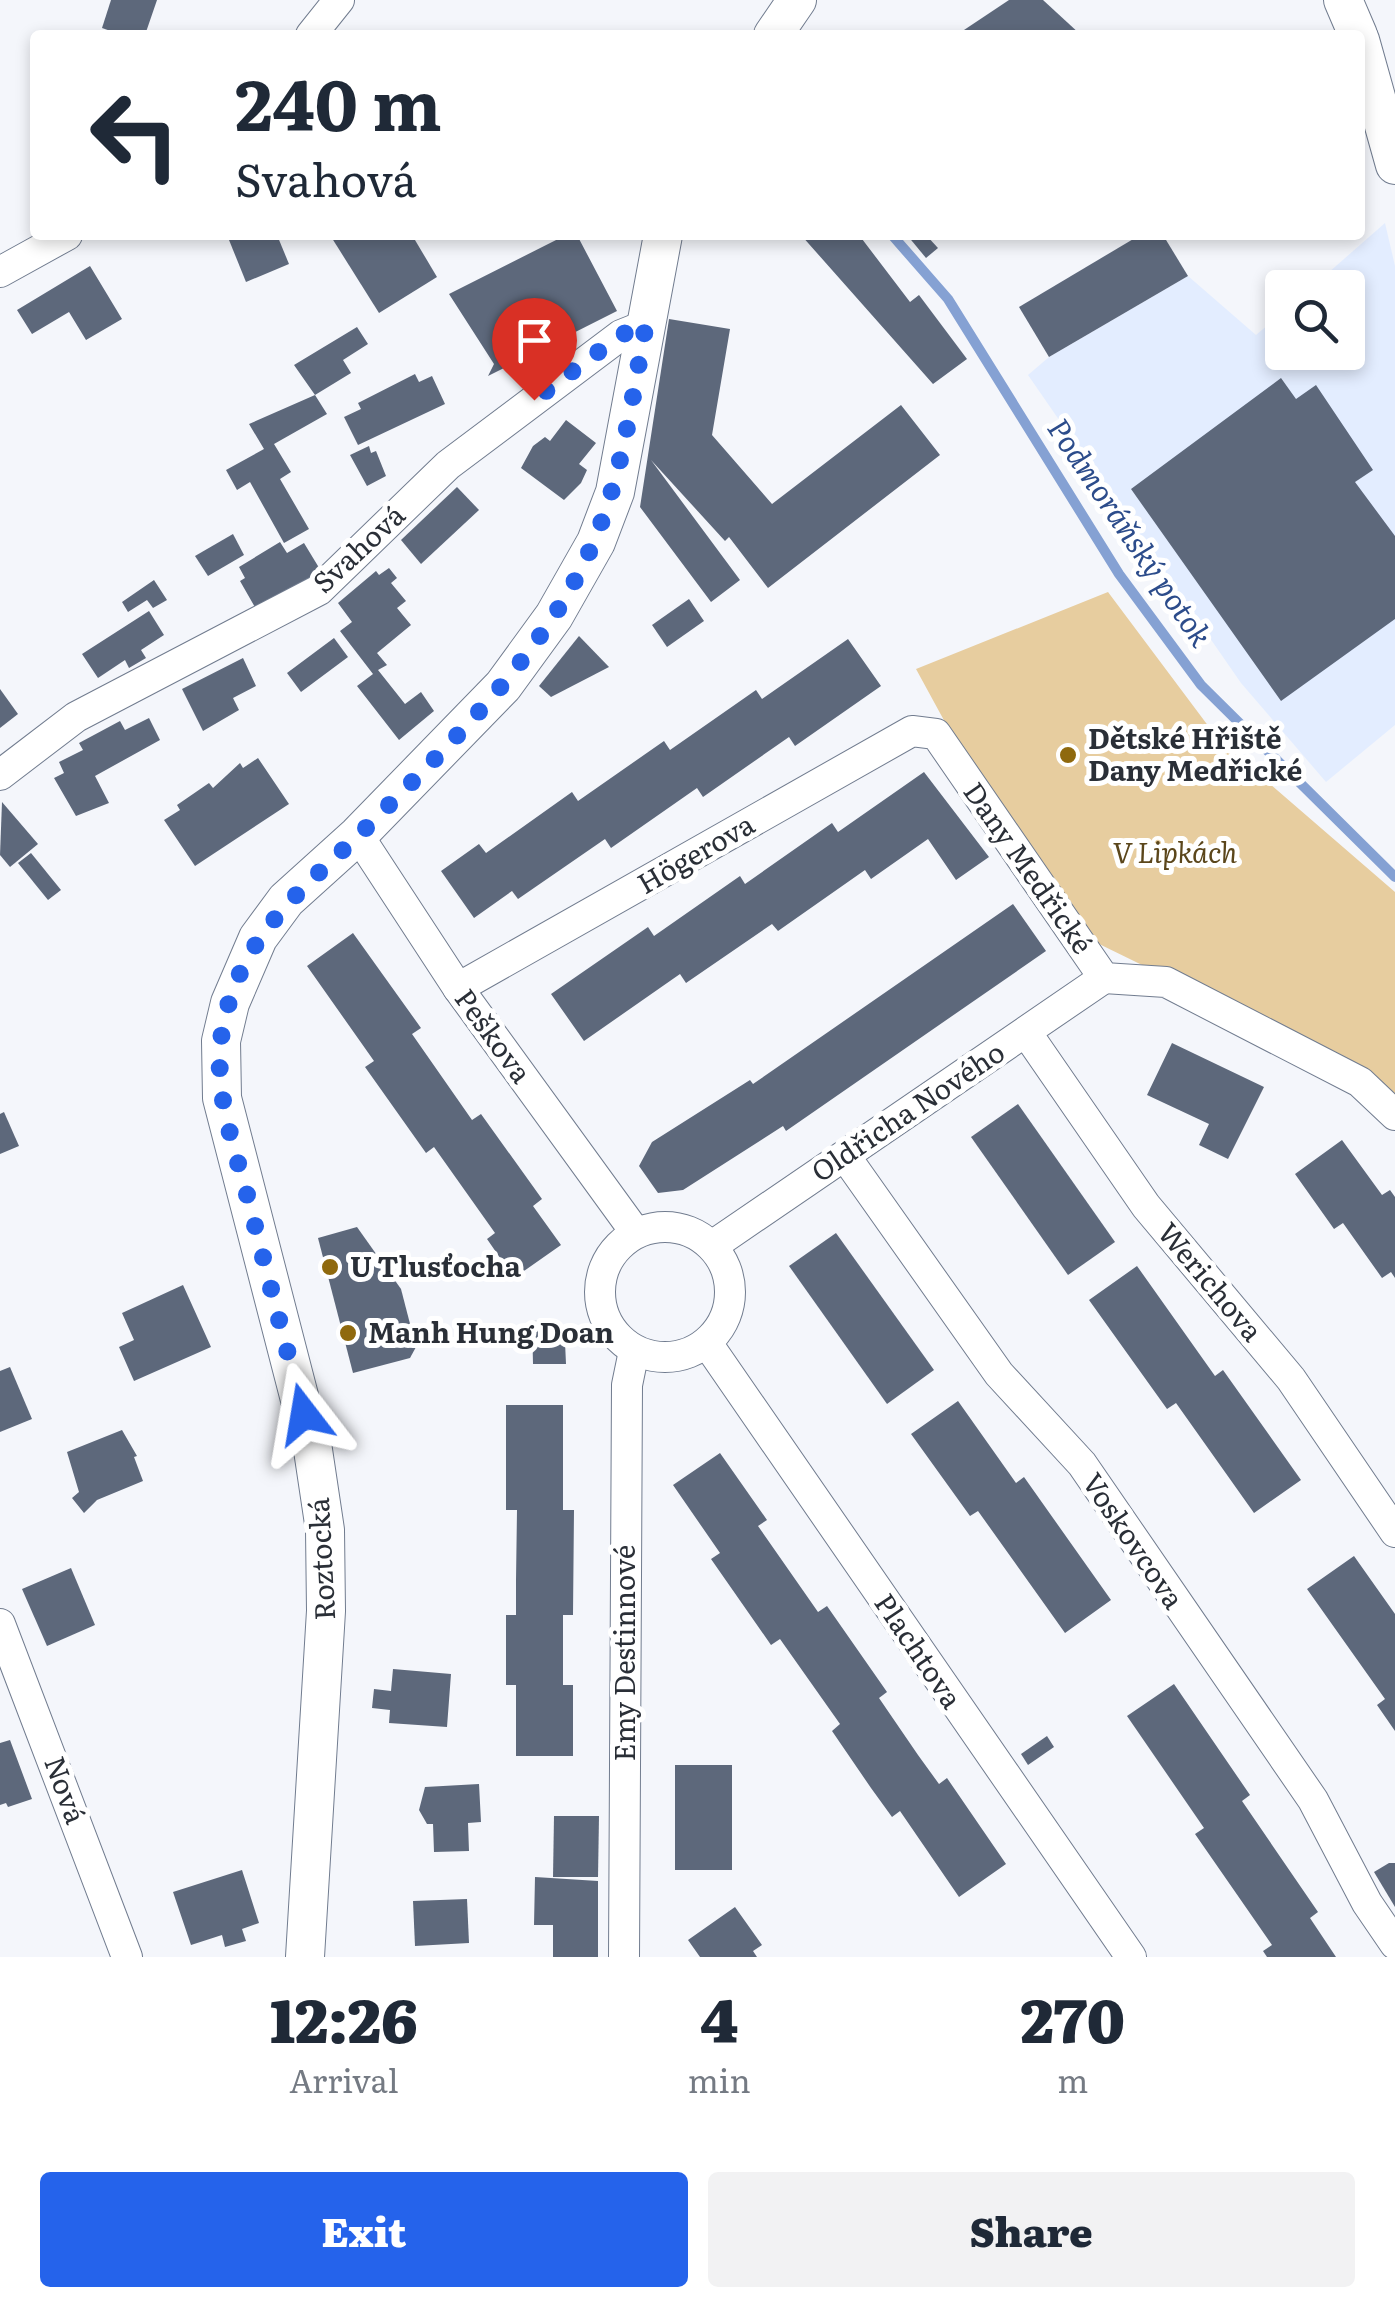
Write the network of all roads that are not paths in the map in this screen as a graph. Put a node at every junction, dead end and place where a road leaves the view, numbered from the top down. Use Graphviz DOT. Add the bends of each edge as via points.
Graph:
graph roads {
  1 [pos="339,0"];
  2 [pos="797,0"];
  3 [pos="1343,0"];
  4 [pos="315,30"];
  5 [pos="776,30"];
  6 [pos="1356,30"];
  7 [pos="1365,59"];
  8 [pos="1395,166"];
  9 [pos="58,240"];
  10 [pos="662,240"];
  11 [pos="0,272"];
  12 [pos="646,324"];
  13 [pos="936,734"];
  14 [pos="0,774"];
  15 [pos="358,835"];
  16 [pos="1104,978"];
  17 [pos="458,988"];
  18 [pos="1026,1032"];
  19 [pos="1395,1115"];
  20 [pos="845,1156"];
  21 [pos="636,1233"];
  22 [pos="712,1246"];
  23 [pos="707,1343"];
  24 [pos="634,1351"];
  25 [pos="1395,1532"];
  26 [pos="0,1624"];
  27 [pos="1395,1944"];
  28 [pos="128,1957"];
  29 [pos="305,1957"];
  30 [pos="624,1957"];
  31 [pos="1131,1957"];
  1 -- 4 [label="street"];
  2 -- 5 [label="street"];
  3 -- 6 [label="street"];
  7 -- 8 [label="street"];
  9 -- 11 [label="street"];
  10 -- 12 [label="street, Roztocká"];
  12 -- 14 [label="street, Svahová" via="621,335 448,465 318,590 76,717"];
  12 -- 15 [label="street, Roztocká" via="615,492 596,542 503,686"];
  13 -- 16 [label="street, Dany Medřické"];
  13 -- 17 [label="street, Högerova" via="912,731"];
  15 -- 17 [label="street, Peškova"];
  15 -- 29 [label="street, Roztocká" via="286,900 258,938 235,984 221,1041 222,1098 312,1450 326,1530"];
  16 -- 18 [label="street, Oldřicha Nového"];
  16 -- 19 [label="street, Dany Medřické" via="1166,982 1360,1082"];
  17 -- 21 [label="street, Peškova"];
  18 -- 20 [label="street, Oldřicha Nového"];
  18 -- 25 [label="street, Werichova" via="1146,1206 1292,1379"];
  20 -- 22 [label="street, Oldřicha Nového"];
  20 -- 27 [label="street, Voskovcova" via="999,1374 1082,1464 1312,1800"];
  21 -- 22 [label="street" via="670,1226"];
  21 -- 24 [label="street" via="610,1256 600,1302 608,1324"];
  22 -- 23 [label="street" via="730,1286 721,1327"];
  23 -- 24 [label="street" via="668,1358"];
  23 -- 31 [label="street, Plachtova"];
  24 -- 30 [label="street, Emy Destinnové" via="627,1386"];
  26 -- 28 [label="street, Nová"];
}
